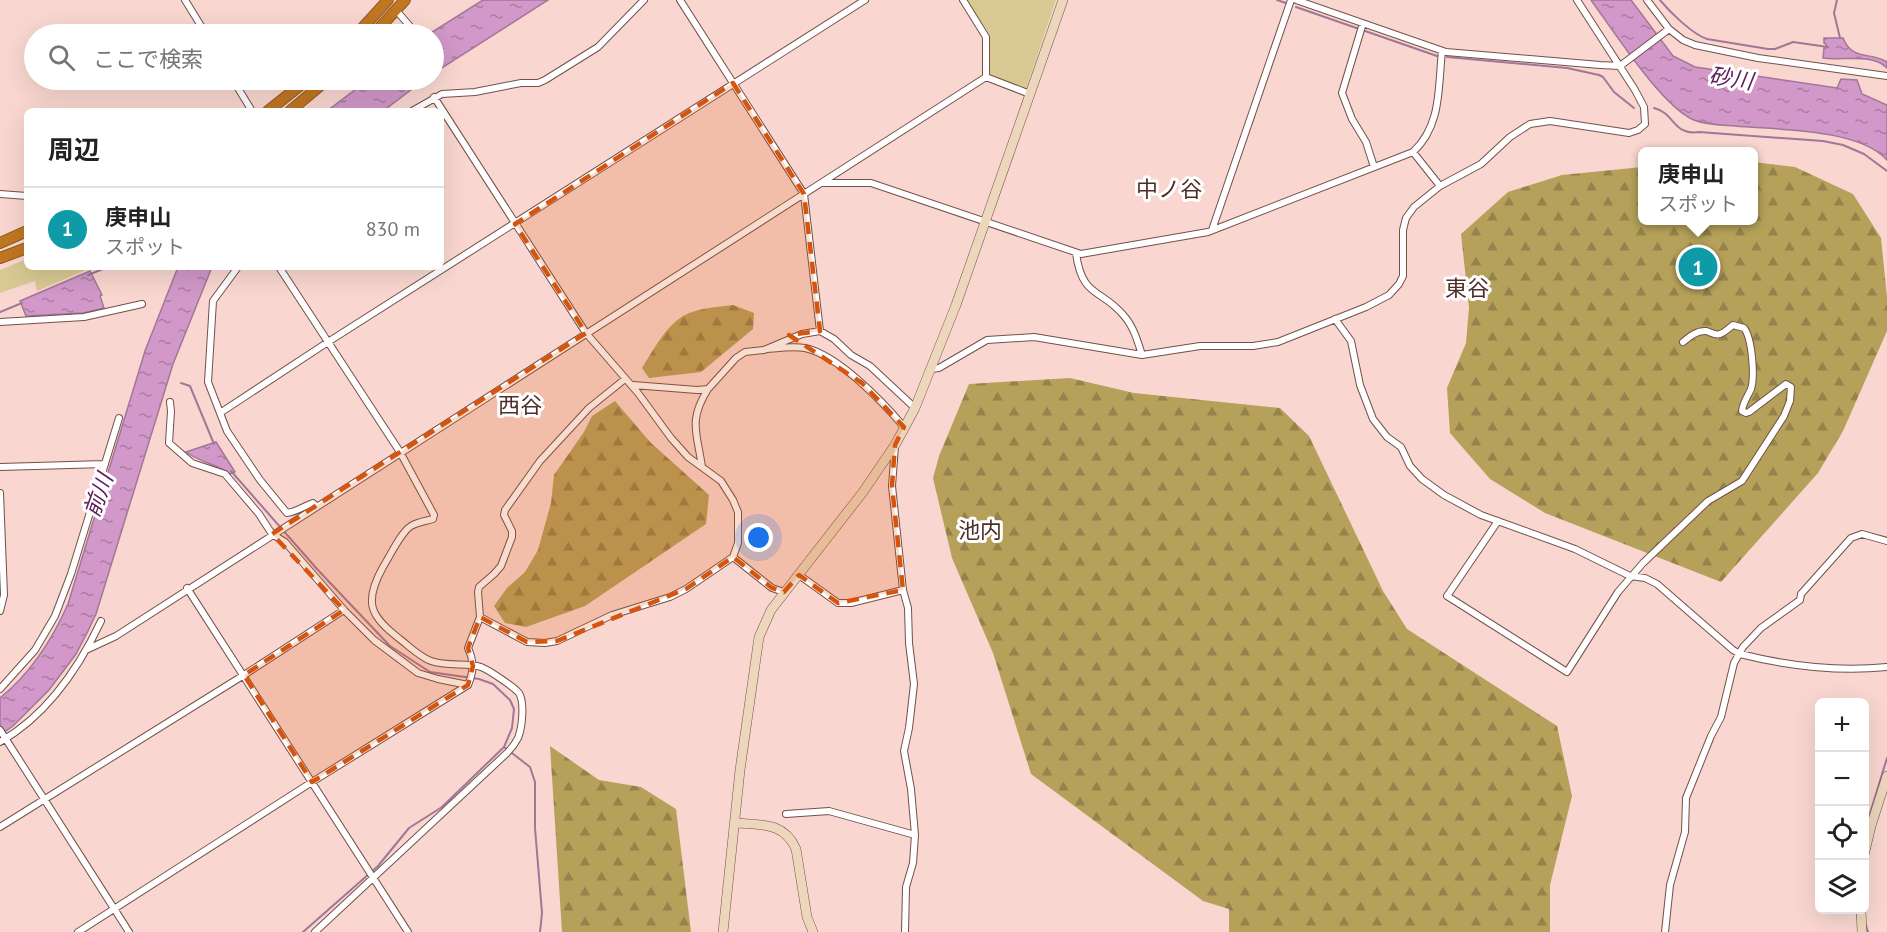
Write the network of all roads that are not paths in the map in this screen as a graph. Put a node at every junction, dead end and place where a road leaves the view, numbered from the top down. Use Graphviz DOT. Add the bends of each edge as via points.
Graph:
graph roads {
  1 [pos="185,0"];
  2 [pos="389,0"];
  3 [pos="405,0"];
  4 [pos="644,0"];
  5 [pos="680,0"];
  6 [pos="865,0"];
  7 [pos="963,0"];
  8 [pos="1063,0"];
  9 [pos="1291,0"];
  10 [pos="1296,0"];
  11 [pos="1577,0"];
  12 [pos="1647,0"];
  13 [pos="396,11"];
  14 [pos="200,24"];
  15 [pos="366,24"];
  16 [pos="384,24"];
  17 [pos="408,24"];
  18 [pos="1361,27"];
  19 [pos="1667,31"];
  20 [pos="1442,51"];
  21 [pos="1622,64"];
  22 [pos="1887,76"];
  23 [pos="986,77"];
  24 [pos="733,83"];
  25 [pos="239,90"];
  26 [pos="295,90"];
  27 [pos="315,90"];
  28 [pos="1030,94"];
  29 [pos="434,97"];
  30 [pos="250,108"];
  31 [pos="272,108"];
  32 [pos="294,108"];
  33 [pos="417,108"];
  34 [pos="441,108"];
  35 [pos="444,113"];
  36 [pos="1413,152"];
  37 [pos="1374,167"];
  38 [pos="821,183"];
  39 [pos="1440,186"];
  40 [pos="0,194"];
  41 [pos="804,194"];
  42 [pos="24,196"];
  43 [pos="985,221"];
  44 [pos="515,224"];
  45 [pos="1212,230"];
  46 [pos="24,232"];
  47 [pos="0,243"];
  48 [pos="24,249"];
  49 [pos="1076,253"];
  50 [pos="0,258"];
  51 [pos="444,269"];
  52 [pos="236,270"];
  53 [pos="281,270"];
  54 [pos="442,270"];
  55 [pos="142,304"];
  56 [pos="1335,319"];
  57 [pos="0,322"];
  58 [pos="820,332"];
  59 [pos="586,333"];
  60 [pos="328,342"];
  61 [pos="1683,342"];
  62 [pos="764,350"];
  63 [pos="1142,355"];
  64 [pos="931,369"];
  65 [pos="628,382"];
  66 [pos="708,389"];
  67 [pos="170,402"];
  68 [pos="915,408"];
  69 [pos="220,413"];
  70 [pos="119,418"];
  71 [pos="904,427"];
  72 [pos="895,445"];
  73 [pos="400,453"];
  74 [pos="105,464"];
  75 [pos="702,466"];
  76 [pos="0,467"];
  77 [pos="0,493"];
  78 [pos="316,506"];
  79 [pos="1498,521"];
  80 [pos="275,532"];
  81 [pos="1887,541"];
  82 [pos="733,557"];
  83 [pos="799,575"];
  84 [pos="1630,576"];
  85 [pos="187,588"];
  86 [pos="903,590"];
  87 [pos="784,592"];
  88 [pos="2,595"];
  89 [pos="344,610"];
  90 [pos="0,611"];
  91 [pos="480,617"];
  92 [pos="101,621"];
  93 [pos="88,649"];
  94 [pos="1740,654"];
  95 [pos="1887,667"];
  96 [pos="472,669"];
  97 [pos="244,675"];
  98 [pos="469,683"];
  99 [pos="0,689"];
  100 [pos="0,730"];
  101 [pos="4,739"];
  102 [pos="1887,776"];
  103 [pos="312,782"];
  104 [pos="44,799"];
  105 [pos="786,814"];
  106 [pos="736,823"];
  107 [pos="0,827"];
  108 [pos="1869,834"];
  109 [pos="915,835"];
  110 [pos="370,875"];
  111 [pos="114,908"];
  112 [pos="1861,914"];
  113 [pos="78,932"];
  114 [pos="129,932"];
  115 [pos="315,932"];
  116 [pos="408,932"];
  117 [pos="723,932"];
  118 [pos="813,932"];
  119 [pos="905,932"];
  120 [pos="1665,932"];
  121 [pos="1862,932"];
  1 -- 14 [label="street"];
  2 -- 13 [label="street"];
  2 -- 15 [label="highway"];
  3 -- 13 [label="highway"];
  4 -- 29 [label="street" via="598,47 545,80"];
  5 -- 24 [label="street"];
  6 -- 24 [label="street"];
  7 -- 23 [label="street" via="986,38"];
  8 -- 28 [label="street"];
  9 -- 45 [label="street"];
  10 -- 18 [label="street"];
  11 -- 21 [label="street"];
  12 -- 19 [label="street"];
  13 -- 16 [label="highway"];
  13 -- 17 [label="street"];
  18 -- 20 [label="street"];
  18 -- 37 [label="street" via="1342,93"];
  19 -- 21 [label="street"];
  19 -- 22 [label="street" via="1695,45 1758,58"];
  20 -- 21 [label="street"];
  20 -- 36 [label="street" via="1436,118"];
  21 -- 39 [label="street" via="1644,107 1645,124 1638,130 1629,133 1550,121 1530,124 1474,169"];
  23 -- 28 [label="street"];
  23 -- 38 [label="street"];
  24 -- 41 [label="street"];
  24 -- 44 [label="street"];
  25 -- 30 [label="street"];
  26 -- 31 [label="highway"];
  27 -- 32 [label="highway"];
  28 -- 43 [label="street"];
  29 -- 33 [label="street"];
  29 -- 34 [label="street"];
  35 -- 44 [label="street"];
  36 -- 37 [label="street"];
  36 -- 39 [label="street"];
  37 -- 45 [label="street"];
  38 -- 41 [label="street"];
  38 -- 43 [label="street" via="872,183"];
  39 -- 56 [label="street" via="1406,218 1403,276 1395,290"];
  40 -- 42 [label="street"];
  41 -- 58 [label="street"];
  41 -- 59 [label="street"];
  43 -- 49 [label="street"];
  43 -- 64 [label="street"];
  44 -- 51 [label="street"];
  44 -- 59 [label="street"];
  45 -- 49 [label="street"];
  46 -- 47 [label="highway"];
  48 -- 50 [label="highway"];
  49 -- 63 [label="street" via="1082,280 1125,316"];
  52 -- 69 [label="street" via="213,301 208,377"];
  53 -- 60 [label="street"];
  54 -- 60 [label="street"];
  55 -- 57 [label="street" via="84,317"];
  56 -- 63 [label="street" via="1278,342 1200,346"];
  56 -- 79 [label="street" via="1351,341 1363,396 1382,432 1401,447 1422,479 1458,503"];
  58 -- 62 [label="street" via="802,334"];
  58 -- 68 [label="street" via="870,366"];
  59 -- 65 [label="street"];
  59 -- 73 [label="street"];
  60 -- 69 [label="street"];
  60 -- 73 [label="street"];
  61 -- 84 [label="street" via="1698,332 1717,335 1733,325 1744,328 1750,339 1752,376 1742,411 1749,412 1786,384 1791,387 1790,401 1742,481 1707,501"];
  62 -- 66 [label="street" via="745,352 736,358"];
  62 -- 71 [label="street" via="803,347 814,351 862,383"];
  63 -- 64 [label="street" via="1034,337 996,339"];
  64 -- 68 [label="street"];
  65 -- 66 [label="street"];
  65 -- 75 [label="street" via="671,438"];
  65 -- 91 [label="street" via="589,408 540,460 505,510 512,537 498,570 479,587"];
  66 -- 75 [label="street" via="695,416"];
  67 -- 80 [label="street" via="169,443 192,463 225,474"];
  68 -- 71 [label="street"];
  69 -- 78 [label="street" via="227,431 287,513 313,503"];
  70 -- 74 [label="street"];
  71 -- 72 [label="street"];
  72 -- 83 [label="street"];
  72 -- 86 [label="street" via="892,486"];
  73 -- 78 [label="street"];
  73 -- 96 [label="street" via="434,515 404,533 377,579 370,604 383,626 422,656"];
  74 -- 76 [label="street"];
  74 -- 99 [label="street" via="55,616 35,650"];
  75 -- 82 [label="street" via="721,481 738,512 738,543"];
  77 -- 88 [label="street"];
  78 -- 80 [label="street"];
  79 -- 84 [label="street" via="1575,549"];
  79 -- 84 [label="street" via="1447,596 1567,672"];
  80 -- 85 [label="street"];
  80 -- 89 [label="street"];
  81 -- 94 [label="street" via="1862,534 1851,538 1801,594 1800,600 1761,628"];
  82 -- 87 [label="street" via="772,588"];
  82 -- 91 [label="street" via="670,597 612,615 557,641 527,642"];
  83 -- 86 [label="street" via="838,603"];
  83 -- 87 [label="street"];
  84 -- 94 [label="street" via="1657,584"];
  85 -- 93 [label="street" via="116,636"];
  85 -- 97 [label="street"];
  86 -- 109 [label="street" via="914,684 904,751"];
  87 -- 106 [label="street" via="759,637"];
  88 -- 90 [label="street"];
  89 -- 97 [label="street"];
  89 -- 98 [label="street" via="374,640 418,673 438,680"];
  91 -- 96 [label="street" via="468,648"];
  92 -- 93 [label="street"];
  93 -- 101 [label="street" via="52,700 30,722"];
  94 -- 95 [label="street" via="1809,668"];
  94 -- 120 [label="street" via="1734,663 1721,717 1686,798 1684,832 1670,885"];
  96 -- 98 [label="street"];
  96 -- 110 [label="street" via="480,666 519,694 521,726 517,740"];
  97 -- 103 [label="street"];
  97 -- 104 [label="street"];
  98 -- 103 [label="street"];
  100 -- 101 [label="street"];
  101 -- 104 [label="street"];
  102 -- 108 [label="street"];
  103 -- 110 [label="street"];
  103 -- 111 [label="street"];
  104 -- 107 [label="street"];
  104 -- 111 [label="street"];
  105 -- 109 [label="street" via="829,812"];
  106 -- 117 [label="street"];
  106 -- 118 [label="street" via="777,828 792,839"];
  109 -- 119 [label="street" via="906,887"];
  110 -- 115 [label="street"];
  110 -- 116 [label="street"];
  111 -- 113 [label="street"];
  111 -- 114 [label="street"];
  112 -- 121 [label="street"];
}
